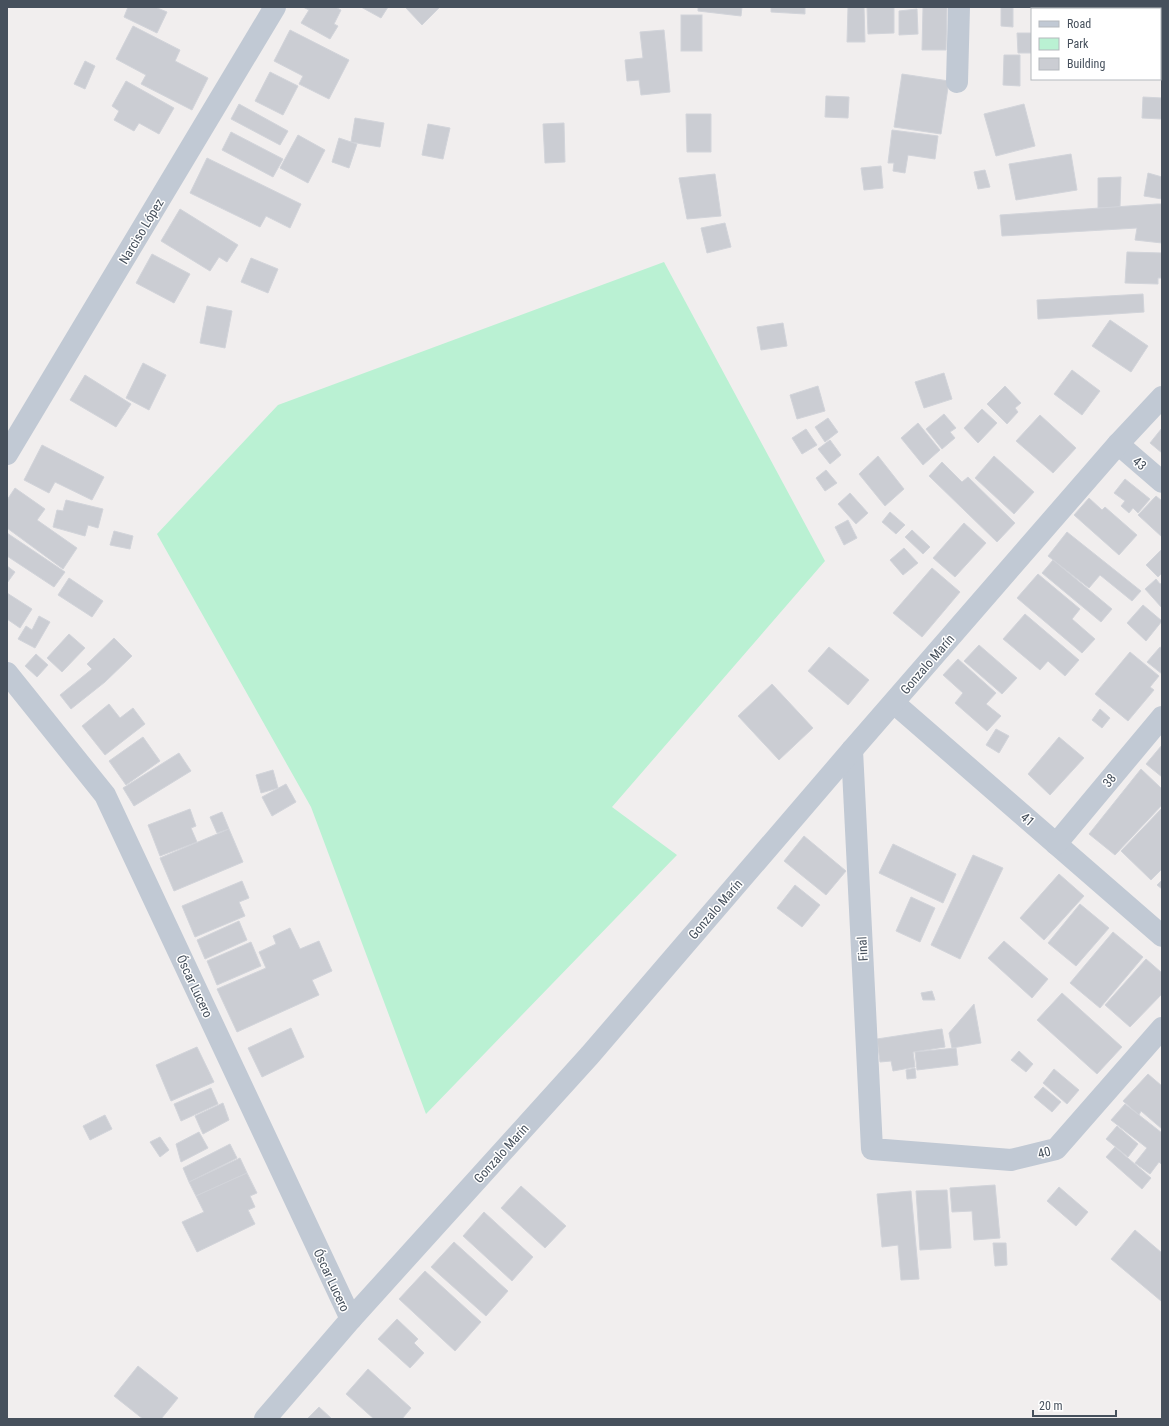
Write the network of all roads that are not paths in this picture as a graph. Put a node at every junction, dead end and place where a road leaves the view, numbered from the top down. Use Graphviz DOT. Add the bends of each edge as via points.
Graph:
graph roads {
  1 [pos="275,7"];
  2 [pos="959,7"];
  3 [pos="957,82"];
  4 [pos="1162,397"];
  5 [pos="1118,444"];
  6 [pos="7,454"];
  7 [pos="1162,482"];
  8 [pos="7,673"];
  9 [pos="894,703"];
  10 [pos="1162,717"];
  11 [pos="852,750"];
  12 [pos="1056,844"];
  13 [pos="1162,936"];
  14 [pos="1162,1028"];
  15 [pos="872,1149"];
  16 [pos="350,1319"];
  17 [pos="264,1419"];
  1 -- 6 [label="street, Narciso López"];
  2 -- 3 [label="street"];
  4 -- 5 [label="street, Gonzalo Marín"];
  5 -- 7 [label="street, 43"];
  5 -- 9 [label="street, Gonzalo Marín"];
  8 -- 16 [label="street, Óscar Lucero" via="105,795"];
  9 -- 11 [label="street, Gonzalo Marín"];
  9 -- 12 [label="street, 41"];
  10 -- 12 [label="street, 38"];
  11 -- 15 [label="street, Final"];
  11 -- 16 [label="street, Gonzalo Marín" via="590,1055"];
  12 -- 13 [label="street, 41"];
  14 -- 15 [label="street, 40" via="1056,1149 1011,1160"];
  16 -- 17 [label="street, Gonzalo Marín"];
}
